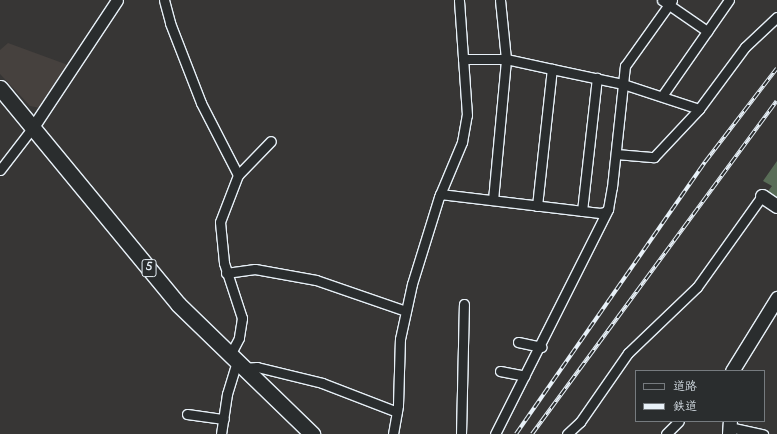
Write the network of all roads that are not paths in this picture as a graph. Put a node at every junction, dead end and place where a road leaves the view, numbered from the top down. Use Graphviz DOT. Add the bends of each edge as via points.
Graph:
graph roads {
  1 [pos="117,0"];
  2 [pos="164,0"];
  3 [pos="459,0"];
  4 [pos="500,0"];
  5 [pos="729,0"];
  6 [pos="667,2"];
  7 [pos="777,17"];
  8 [pos="708,31"];
  9 [pos="463,59"];
  10 [pos="506,59"];
  11 [pos="552,69"];
  12 [pos="598,78"];
  13 [pos="623,84"];
  14 [pos="0,88"];
  15 [pos="662,96"];
  16 [pos="5,100"];
  17 [pos="699,109"];
  18 [pos="33,127"];
  19 [pos="271,141"];
  20 [pos="616,154"];
  21 [pos="0,170"];
  22 [pos="238,175"];
  23 [pos="440,194"];
  24 [pos="762,196"];
  25 [pos="493,200"];
  26 [pos="537,206"];
  27 [pos="777,206"];
  28 [pos="608,209"];
  29 [pos="582,211"];
  30 [pos="226,273"];
  31 [pos="777,298"];
  32 [pos="464,304"];
  33 [pos="406,311"];
  34 [pos="518,342"];
  35 [pos="541,346"];
  36 [pos="237,362"];
  37 [pos="733,370"];
  38 [pos="500,371"];
  39 [pos="525,376"];
  40 [pos="397,412"];
  41 [pos="187,414"];
  42 [pos="224,419"];
  43 [pos="679,422"];
  44 [pos="729,427"];
  45 [pos="221,434"];
  46 [pos="312,434"];
  47 [pos="393,434"];
  48 [pos="461,434"];
  49 [pos="495,434"];
  50 [pos="567,434"];
  51 [pos="666,434"];
  52 [pos="763,434"];
  1 -- 18 [label="street"];
  2 -- 22 [label="street" via="170,23 201,103"];
  3 -- 9 [label="street"];
  4 -- 10 [label="street"];
  5 -- 8 [label="street"];
  6 -- 8 [label="street"];
  6 -- 13 [label="street" via="625,66"];
  7 -- 17 [label="street" via="745,48"];
  8 -- 15 [label="street"];
  9 -- 10 [label="street"];
  9 -- 23 [label="street" via="467,115 462,142"];
  10 -- 11 [label="street"];
  10 -- 25 [label="street"];
  11 -- 12 [label="street"];
  11 -- 26 [label="street"];
  12 -- 13 [label="street"];
  12 -- 29 [label="street"];
  13 -- 15 [label="street"];
  13 -- 20 [label="street"];
  14 -- 16 [label="main road, 5"];
  15 -- 17 [label="street"];
  16 -- 18 [label="main road, 5"];
  17 -- 20 [label="street" via="654,157"];
  18 -- 21 [label="street"];
  18 -- 36 [label="main road, 5" via="178,304"];
  19 -- 22 [label="street"];
  20 -- 28 [label="street"];
  22 -- 30 [label="street" via="220,222"];
  23 -- 25 [label="street"];
  23 -- 33 [label="street"];
  24 -- 27 [label="main road"];
  24 -- 50 [label="street" via="697,287 628,352 580,422"];
  25 -- 26 [label="street"];
  26 -- 29 [label="street"];
  28 -- 29 [label="street" via="600,213"];
  28 -- 35 [label="street"];
  30 -- 33 [label="street" via="255,269 316,280"];
  30 -- 36 [label="street" via="239,304 242,325"];
  31 -- 37 [label="main road"];
  32 -- 48 [label="street"];
  33 -- 40 [label="street" via="400,339"];
  34 -- 35 [label="street"];
  35 -- 39 [label="street"];
  36 -- 40 [label="street" via="322,383"];
  36 -- 42 [label="street" via="226,394"];
  36 -- 46 [label="main road, 5"];
  38 -- 39 [label="street"];
  39 -- 49 [label="street"];
  40 -- 47 [label="street"];
  41 -- 42 [label="street"];
  42 -- 45 [label="street"];
  43 -- 51 [label="street"];
  44 -- 52 [label="street"];
}
